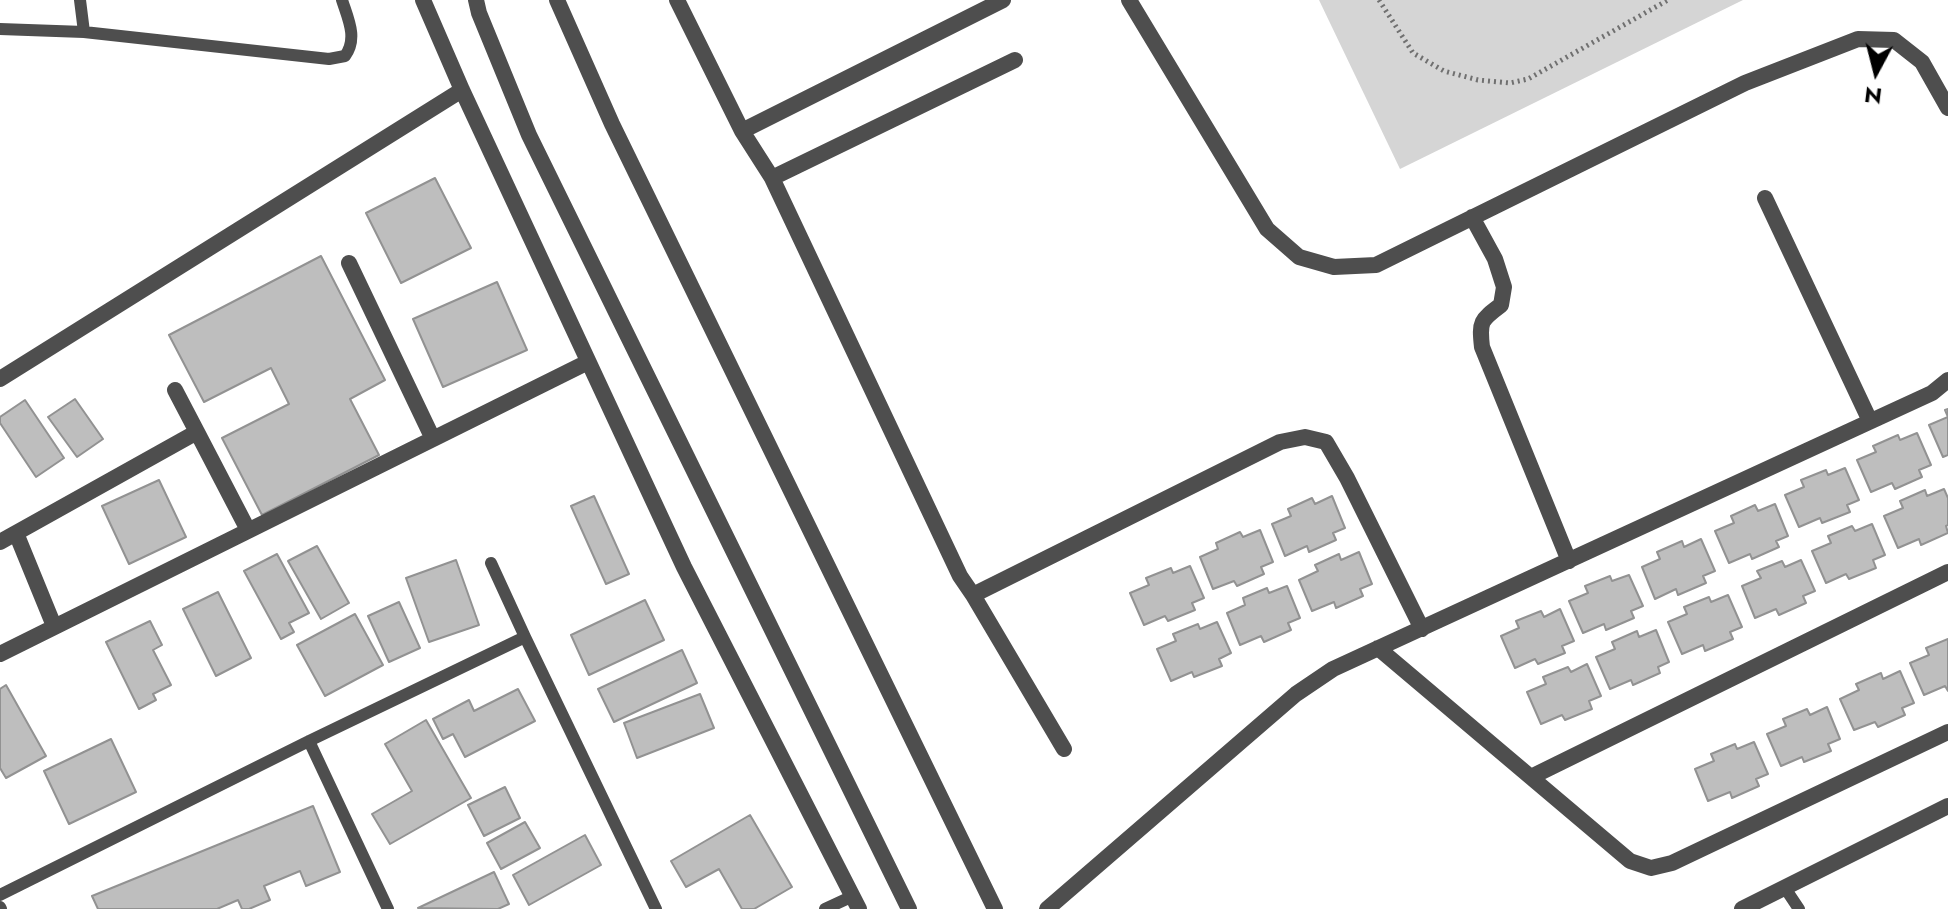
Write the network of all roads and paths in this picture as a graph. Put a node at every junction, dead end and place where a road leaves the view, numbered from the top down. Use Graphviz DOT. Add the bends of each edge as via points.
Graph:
graph roads {
  1 [pos="80,0"];
  2 [pos="342,0"];
  3 [pos="423,0"];
  4 [pos="476,0"];
  5 [pos="557,0"];
  6 [pos="677,0"];
  7 [pos="1003,0"];
  8 [pos="1129,0"];
  9 [pos="1379,0"];
  10 [pos="1668,0"];
  11 [pos="0,29"];
  12 [pos="84,32"];
  13 [pos="1015,60"];
  14 [pos="462,90"];
  15 [pos="1948,108"];
  16 [pos="742,131"];
  17 [pos="772,178"];
  18 [pos="1765,198"];
  19 [pos="1472,217"];
  20 [pos="349,263"];
  21 [pos="588,362"];
  22 [pos="0,379"];
  23 [pos="1948,380"];
  24 [pos="175,390"];
  25 [pos="1870,421"];
  26 [pos="197,432"];
  27 [pos="433,439"];
  28 [pos="248,530"];
  29 [pos="16,533"];
  30 [pos="0,542"];
  31 [pos="1569,561"];
  32 [pos="491,563"];
  33 [pos="1948,572"];
  34 [pos="973,595"];
  35 [pos="54,626"];
  36 [pos="1422,629"];
  37 [pos="525,637"];
  38 [pos="1378,648"];
  39 [pos="0,654"];
  40 [pos="1948,732"];
  41 [pos="309,741"];
  42 [pos="1064,749"];
  43 [pos="1531,777"];
  44 [pos="1948,806"];
  45 [pos="1785,888"];
  46 [pos="0,895"];
  47 [pos="856,903"];
  48 [pos="388,909"];
  49 [pos="656,909"];
  50 [pos="825,909"];
  51 [pos="909,909"];
  52 [pos="995,909"];
  53 [pos="1047,909"];
  54 [pos="1742,909"];
  55 [pos="1799,909"];
  1 -- 12 [label="lane"];
  2 -- 12 [label="lane" via="352,47 345,56 329,59"];
  3 -- 14 [label="street"];
  4 -- 51 [label="street" via="529,135"];
  5 -- 52 [label="street" via="612,124"];
  6 -- 16 [label="street"];
  7 -- 16 [label="street"];
  8 -- 19 [label="street" via="1267,229 1299,257 1334,267 1376,265"];
  9 -- 10 [label="path" via="1413,53 1444,71 1510,83 1528,79"];
  11 -- 12 [label="lane"];
  13 -- 17 [label="street"];
  14 -- 21 [label="street"];
  14 -- 22 [label="street"];
  15 -- 19 [label="street" via="1922,62 1894,40 1858,39 1745,83"];
  16 -- 17 [label="street"];
  17 -- 34 [label="street"];
  18 -- 25 [label="street"];
  19 -- 31 [label="street" via="1504,287 1501,305 1483,319 1482,347"];
  20 -- 27 [label="street"];
  21 -- 27 [label="street"];
  21 -- 47 [label="street" via="684,567"];
  23 -- 25 [label="street" via="1932,393"];
  24 -- 26 [label="street"];
  25 -- 31 [label="street"];
  26 -- 28 [label="street"];
  26 -- 29 [label="street"];
  27 -- 28 [label="street"];
  28 -- 35 [label="street"];
  29 -- 30 [label="street"];
  29 -- 35 [label="street"];
  31 -- 36 [label="street"];
  32 -- 37 [label="lane"];
  33 -- 43 [label="street"];
  34 -- 36 [label="street" via="1280,442 1305,437 1326,442"];
  34 -- 42 [label="street"];
  35 -- 39 [label="street"];
  36 -- 38 [label="street"];
  37 -- 41 [label="lane"];
  37 -- 49 [label="lane"];
  38 -- 43 [label="street"];
  38 -- 53 [label="street" via="1296,694"];
  40 -- 43 [label="street" via="1672,863 1651,868 1630,861"];
  41 -- 46 [label="lane"];
  41 -- 48 [label="lane"];
  44 -- 45 [label="street"];
  45 -- 54 [label="street"];
  45 -- 55 [label="lane"];
  47 -- 50 [label="lane"];
}
